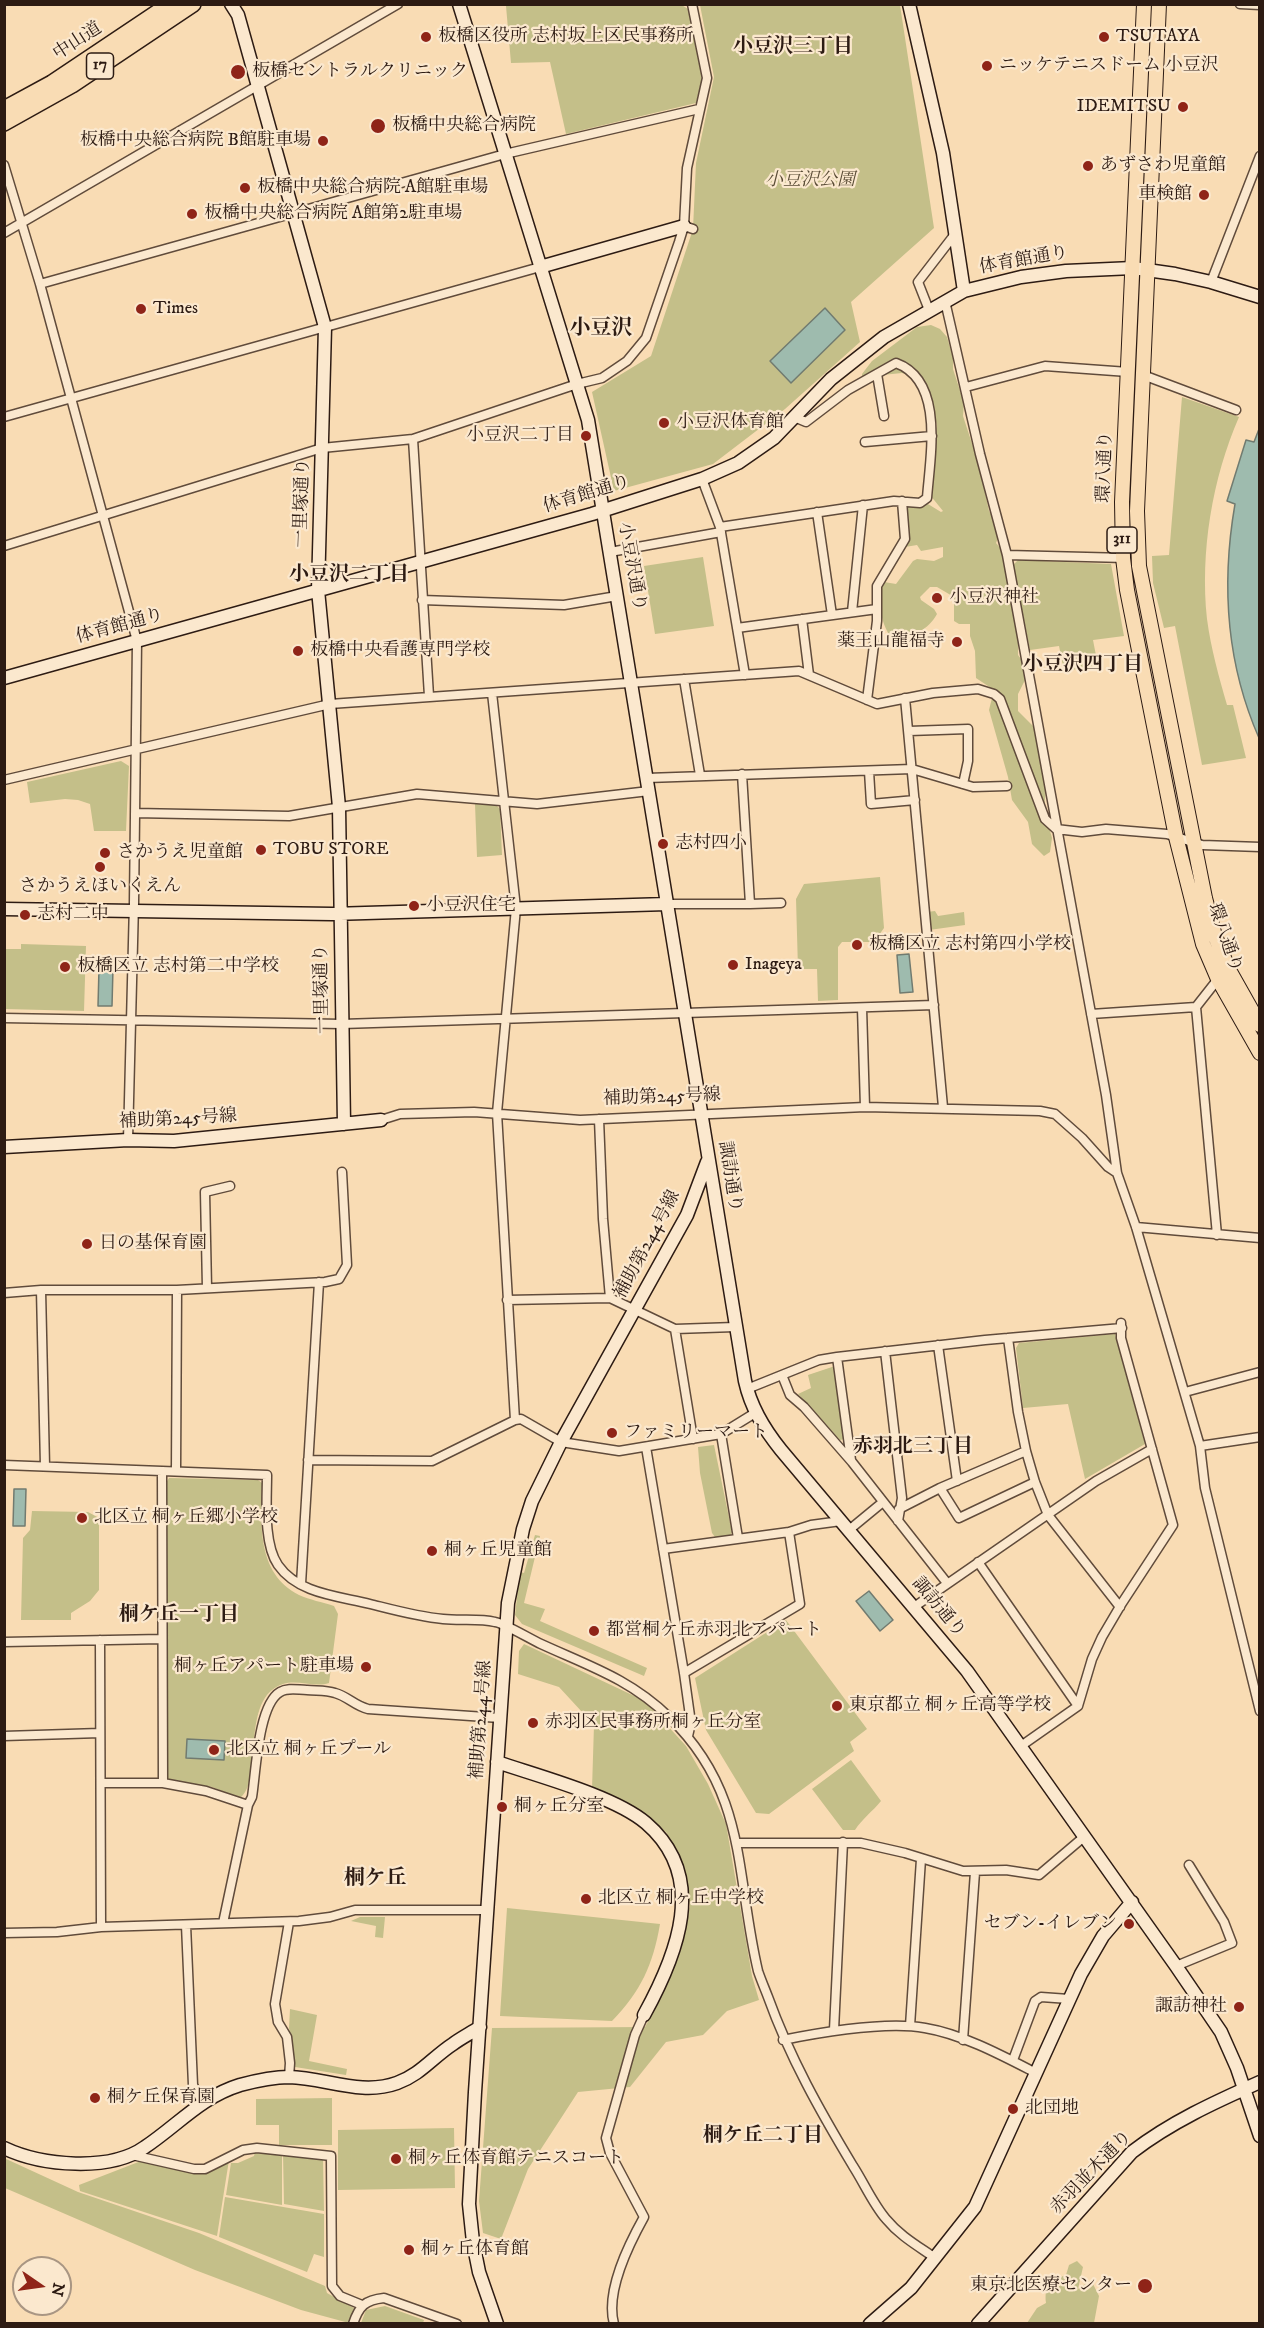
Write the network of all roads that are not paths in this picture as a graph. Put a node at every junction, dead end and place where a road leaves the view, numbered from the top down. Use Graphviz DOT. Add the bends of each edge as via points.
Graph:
graph roads {
  1 [pos="170,4"];
  2 [pos="193,4"];
  3 [pos="231,4"];
  4 [pos="398,4"];
  5 [pos="459,4"];
  6 [pos="692,4"];
  7 [pos="909,4"];
  8 [pos="1144,4"];
  9 [pos="1159,4"];
  10 [pos="1240,4"];
  11 [pos="1260,5"];
  12 [pos="258,87"];
  13 [pos="4,109"];
  14 [pos="699,109"];
  15 [pos="4,123"];
  16 [pos="505,154"];
  17 [pos="1260,156"];
  18 [pos="4,165"];
  19 [pos="293,214"];
  20 [pos="22,225"];
  21 [pos="689,228"];
  22 [pos="4,233"];
  23 [pos="955,234"];
  24 [pos="540,267"];
  25 [pos="1140,269"];
  26 [pos="1211,282"];
  27 [pos="40,284"];
  28 [pos="964,291"];
  29 [pos="1260,297"];
  30 [pos="945,301"];
  31 [pos="929,310"];
  32 [pos="325,327"];
  33 [pos="1128,372"];
  34 [pos="877,374"];
  35 [pos="1143,375"];
  36 [pos="577,384"];
  37 [pos="966,387"];
  38 [pos="69,399"];
  39 [pos="1236,410"];
  40 [pos="884,416"];
  41 [pos="4,417"];
  42 [pos="794,417"];
  43 [pos="932,436"];
  44 [pos="413,439"];
  45 [pos="865,442"];
  46 [pos="322,448"];
  47 [pos="702,479"];
  48 [pos="902,501"];
  49 [pos="863,505"];
  50 [pos="602,510"];
  51 [pos="817,512"];
  52 [pos="102,517"];
  53 [pos="720,530"];
  54 [pos="4,546"];
  55 [pos="610,552"];
  56 [pos="1006,555"];
  57 [pos="1138,557"];
  58 [pos="1123,558"];
  59 [pos="420,562"];
  60 [pos="318,590"];
  61 [pos="617,596"];
  62 [pos="422,600"];
  63 [pos="877,609"];
  64 [pos="852,612"];
  65 [pos="832,615"];
  66 [pos="802,619"];
  67 [pos="737,628"];
  68 [pos="137,642"];
  69 [pos="745,675"];
  70 [pos="809,675"];
  71 [pos="4,678"];
  72 [pos="684,679"];
  73 [pos="631,683"];
  74 [pos="492,693"];
  75 [pos="429,696"];
  76 [pos="905,698"];
  77 [pos="867,700"];
  78 [pos="330,704"];
  79 [pos="909,731"];
  80 [pos="136,751"];
  81 [pos="912,769"];
  82 [pos="868,771"];
  83 [pos="742,774"];
  84 [pos="700,776"];
  85 [pos="4,780"];
  86 [pos="648,784"];
  87 [pos="963,784"];
  88 [pos="1007,786"];
  89 [pos="915,800"];
  90 [pos="504,801"];
  91 [pos="339,807"];
  92 [pos="135,813"];
  93 [pos="1056,829"];
  94 [pos="1176,837"];
  95 [pos="1193,843"];
  96 [pos="1260,847"];
  97 [pos="781,903"];
  98 [pos="667,904"];
  99 [pos="750,904"];
  100 [pos="4,909"];
  101 [pos="516,909"];
  102 [pos="134,911"];
  103 [pos="340,914"];
  104 [pos="1218,979"];
  105 [pos="934,1005"];
  106 [pos="1196,1007"];
  107 [pos="862,1008"];
  108 [pos="684,1013"];
  109 [pos="1091,1014"];
  110 [pos="4,1018"];
  111 [pos="506,1018"];
  112 [pos="131,1021"];
  113 [pos="342,1024"];
  114 [pos="1260,1025"];
  115 [pos="1260,1053"];
  116 [pos="865,1107"];
  117 [pos="943,1107"];
  118 [pos="497,1113"];
  119 [pos="701,1115"];
  120 [pos="599,1119"];
  121 [pos="381,1120"];
  122 [pos="344,1124"];
  123 [pos="128,1140"];
  124 [pos="4,1147"];
  125 [pos="707,1161"];
  126 [pos="342,1172"];
  127 [pos="1117,1173"];
  128 [pos="230,1186"];
  129 [pos="1134,1229"];
  130 [pos="1216,1235"];
  131 [pos="1260,1238"];
  132 [pos="319,1282"];
  133 [pos="207,1288"];
  134 [pos="41,1290"];
  135 [pos="177,1290"];
  136 [pos="4,1293"];
  137 [pos="610,1298"];
  138 [pos="507,1299"];
  139 [pos="634,1308"];
  140 [pos="735,1327"];
  141 [pos="675,1329"];
  142 [pos="1008,1338"];
  143 [pos="938,1345"];
  144 [pos="885,1351"];
  145 [pos="837,1357"];
  146 [pos="1260,1372"];
  147 [pos="782,1375"];
  148 [pos="747,1389"];
  149 [pos="1185,1392"];
  150 [pos="755,1413"];
  151 [pos="514,1420"];
  152 [pos="721,1434"];
  153 [pos="1260,1437"];
  154 [pos="693,1439"];
  155 [pos="561,1442"];
  156 [pos="1200,1446"];
  157 [pos="646,1447"];
  158 [pos="1152,1449"];
  159 [pos="1026,1451"];
  160 [pos="308,1460"];
  161 [pos="852,1462"];
  162 [pos="4,1465"];
  163 [pos="45,1466"];
  164 [pos="162,1471"];
  165 [pos="176,1471"];
  166 [pos="957,1481"];
  167 [pos="1035,1482"];
  168 [pos="940,1488"];
  169 [pos="883,1502"];
  170 [pos="897,1514"];
  171 [pos="1048,1515"];
  172 [pos="845,1525"];
  173 [pos="789,1532"];
  174 [pos="738,1538"];
  175 [pos="663,1549"];
  176 [pos="978,1562"];
  177 [pos="947,1582"];
  178 [pos="301,1584"];
  179 [pos="1120,1606"];
  180 [pos="914,1607"];
  181 [pos="507,1628"];
  182 [pos="162,1639"];
  183 [pos="100,1640"];
  184 [pos="4,1642"];
  185 [pos="684,1673"];
  186 [pos="1078,1706"];
  187 [pos="1260,1711"];
  188 [pos="500,1718"];
  189 [pos="100,1733"];
  190 [pos="4,1736"];
  191 [pos="688,1736"];
  192 [pos="1021,1746"];
  193 [pos="497,1762"];
  194 [pos="163,1783"];
  195 [pos="101,1784"];
  196 [pos="248,1805"];
  197 [pos="1085,1836"];
  198 [pos="843,1842"];
  199 [pos="737,1843"];
  200 [pos="921,1859"];
  201 [pos="1189,1865"];
  202 [pos="975,1872"];
  203 [pos="1132,1902"];
  204 [pos="487,1910"];
  205 [pos="289,1922"];
  206 [pos="223,1923"];
  207 [pos="186,1924"];
  208 [pos="101,1927"];
  209 [pos="4,1933"];
  210 [pos="1176,1965"];
  211 [pos="1069,1999"];
  212 [pos="644,2015"];
  213 [pos="910,2026"];
  214 [pos="480,2027"];
  215 [pos="834,2030"];
  216 [pos="783,2040"];
  217 [pos="963,2040"];
  218 [pos="1013,2060"];
  219 [pos="1036,2073"];
  220 [pos="289,2077"];
  221 [pos="1260,2082"];
  222 [pos="1245,2089"];
  223 [pos="202,2102"];
  224 [pos="1260,2136"];
  225 [pos="4,2148"];
  226 [pos="132,2155"];
  227 [pos="935,2258"];
  228 [pos="362,2305"];
  229 [pos="353,2324"];
  230 [pos="457,2324"];
  231 [pos="497,2324"];
  232 [pos="615,2324"];
  233 [pos="870,2324"];
  234 [pos="978,2324"];
  1 -- 13 [label="highway, 中山道 / 17" via="52,83"];
  2 -- 15 [label="highway, 中山道 / 17" via="72,85"];
  3 -- 12 [label="street, 一里塚通り" via="238,15"];
  4 -- 12 [label="street"];
  5 -- 16 [label="street, 小豆沢通り"];
  6 -- 14 [label="street" via="707,78"];
  7 -- 23 [label="street" via="943,153"];
  8 -- 25 [label="main road, 環八通り / 311"];
  9 -- 25 [label="main road, 環八通り / 311"];
  10 -- 11 [label="street"];
  12 -- 19 [label="street, 一里塚通り"];
  12 -- 20 [label="street"];
  14 -- 16 [label="street"];
  14 -- 21 [label="street" via="687,168"];
  16 -- 19 [label="street"];
  16 -- 24 [label="street, 小豆沢通り"];
  17 -- 26 [label="street"];
  18 -- 20 [label="street"];
  19 -- 27 [label="street"];
  19 -- 32 [label="street, 一里塚通り"];
  20 -- 22 [label="street"];
  20 -- 27 [label="street"];
  21 -- 24 [label="street"];
  21 -- 36 [label="street" via="646,338 627,361 603,378"];
  23 -- 28 [label="street"];
  23 -- 31 [label="street" via="918,282"];
  24 -- 32 [label="street"];
  24 -- 36 [label="street, 小豆沢通り"];
  25 -- 26 [label="street, 体育館通り"];
  25 -- 28 [label="street, 体育館通り" via="1066,271"];
  25 -- 33 [label="main road, 環八通り / 311"];
  25 -- 35 [label="main road, 環八通り / 311"];
  26 -- 29 [label="street, 体育館通り"];
  27 -- 38 [label="street"];
  28 -- 30 [label="street, 体育館通り"];
  30 -- 31 [label="street, 体育館通り"];
  30 -- 37 [label="street"];
  31 -- 42 [label="street, 体育館通り" via="884,337 831,379"];
  32 -- 38 [label="street"];
  32 -- 46 [label="street, 一里塚通り"];
  33 -- 37 [label="street" via="1045,366"];
  33 -- 58 [label="main road, 環八通り / 311"];
  34 -- 40 [label="street"];
  34 -- 42 [label="street" via="806,422"];
  34 -- 43 [label="street" via="896,363 909,368 924,387"];
  35 -- 39 [label="street"];
  35 -- 57 [label="main road, 環八通り / 311"];
  36 -- 44 [label="street"];
  36 -- 50 [label="street, 小豆沢通り" via="588,420"];
  37 -- 56 [label="street"];
  38 -- 41 [label="street"];
  38 -- 52 [label="street"];
  42 -- 47 [label="street, 体育館通り" via="774,438 738,463"];
  43 -- 45 [label="street"];
  43 -- 48 [label="street" via="927,498 920,503"];
  44 -- 46 [label="street"];
  44 -- 59 [label="street"];
  46 -- 52 [label="street"];
  46 -- 60 [label="street, 一里塚通り"];
  47 -- 50 [label="street, 体育館通り"];
  47 -- 53 [label="street"];
  48 -- 49 [label="street"];
  48 -- 63 [label="street" via="905,539 877,586"];
  49 -- 51 [label="street"];
  49 -- 64 [label="street"];
  50 -- 55 [label="street, 小豆沢通り"];
  50 -- 59 [label="street, 体育館通り"];
  51 -- 53 [label="street"];
  51 -- 65 [label="street"];
  52 -- 54 [label="street"];
  52 -- 68 [label="street"];
  53 -- 55 [label="street"];
  53 -- 67 [label="street"];
  55 -- 61 [label="street, 小豆沢通り"];
  56 -- 58 [label="street"];
  56 -- 93 [label="street"];
  57 -- 58 [label="street"];
  57 -- 95 [label="main road, 環八通り / 311"];
  58 -- 94 [label="main road, 環八通り / 311"];
  59 -- 60 [label="street, 体育館通り"];
  59 -- 62 [label="street"];
  60 -- 68 [label="street, 体育館通り"];
  60 -- 78 [label="street, 一里塚通り"];
  61 -- 62 [label="street" via="564,605"];
  61 -- 73 [label="street, 小豆沢通り"];
  62 -- 75 [label="street"];
  63 -- 64 [label="street"];
  63 -- 77 [label="street"];
  64 -- 65 [label="street"];
  65 -- 66 [label="street"];
  66 -- 67 [label="street"];
  66 -- 70 [label="street"];
  67 -- 69 [label="street"];
  68 -- 71 [label="street, 体育館通り"];
  68 -- 80 [label="street"];
  69 -- 70 [label="street" via="799,671"];
  69 -- 72 [label="street"];
  70 -- 77 [label="street"];
  72 -- 73 [label="street"];
  72 -- 84 [label="street"];
  73 -- 74 [label="street"];
  73 -- 86 [label="street, 小豆沢通り"];
  74 -- 75 [label="street"];
  74 -- 90 [label="street"];
  75 -- 78 [label="street"];
  76 -- 77 [label="street" via="877,704"];
  76 -- 79 [label="street"];
  76 -- 93 [label="street" via="978,689 1000,699 1044,819"];
  78 -- 80 [label="street"];
  78 -- 91 [label="street, 一里塚通り"];
  79 -- 81 [label="street"];
  79 -- 87 [label="street" via="968,729"];
  80 -- 85 [label="street"];
  80 -- 92 [label="street"];
  81 -- 82 [label="street"];
  81 -- 87 [label="street"];
  81 -- 89 [label="street"];
  82 -- 83 [label="street"];
  82 -- 89 [label="street" via="871,804"];
  83 -- 84 [label="street"];
  83 -- 99 [label="street"];
  84 -- 86 [label="street"];
  86 -- 90 [label="street" via="537,804"];
  86 -- 98 [label="street, 小豆沢通り"];
  87 -- 88 [label="street"];
  89 -- 105 [label="street"];
  90 -- 91 [label="street" via="417,794"];
  90 -- 101 [label="street"];
  91 -- 92 [label="street" via="289,816"];
  91 -- 103 [label="street, 一里塚通り"];
  92 -- 102 [label="street"];
  93 -- 94 [label="street" via="1106,829"];
  93 -- 109 [label="street"];
  94 -- 95 [label="street"];
  94 -- 104 [label="main road, 環八通り / 311" via="1203,944"];
  95 -- 96 [label="street"];
  95 -- 114 [label="main road, 環八通り / 311" via="1215,936"];
  97 -- 99 [label="street"];
  98 -- 99 [label="street"];
  98 -- 101 [label="street"];
  98 -- 108 [label="street, 小豆沢通り"];
  100 -- 102 [label="street"];
  101 -- 103 [label="street"];
  101 -- 111 [label="street"];
  102 -- 103 [label="street"];
  102 -- 112 [label="street"];
  103 -- 113 [label="street, 一里塚通り"];
  104 -- 106 [label="street"];
  104 -- 115 [label="main road, 環八通り / 311"];
  105 -- 107 [label="street"];
  105 -- 117 [label="street"];
  106 -- 109 [label="street"];
  106 -- 130 [label="street"];
  107 -- 108 [label="street"];
  107 -- 116 [label="street"];
  108 -- 111 [label="street"];
  108 -- 119 [label="street, 小豆沢通り"];
  109 -- 127 [label="street"];
  110 -- 112 [label="street"];
  111 -- 113 [label="street"];
  111 -- 118 [label="street"];
  112 -- 113 [label="street"];
  112 -- 123 [label="street"];
  113 -- 122 [label="street, 一里塚通り"];
  116 -- 117 [label="street, 補助第245号線"];
  116 -- 119 [label="street, 補助第245号線"];
  117 -- 127 [label="street, 補助第245号線" via="1055,1114"];
  118 -- 120 [label="street, 補助第245号線"];
  118 -- 121 [label="street, 補助第245号線" via="400,1114"];
  118 -- 138 [label="street"];
  119 -- 120 [label="street, 補助第245号線"];
  119 -- 125 [label="street, 諏訪通り"];
  120 -- 137 [label="street"];
  121 -- 122 [label="street, 補助第245号線"];
  122 -- 123 [label="street, 補助第245号線" via="174,1141"];
  123 -- 124 [label="street, 補助第245号線"];
  125 -- 139 [label="street, 補助第244号線" via="687,1215"];
  125 -- 140 [label="street, 諏訪通り"];
  126 -- 132 [label="street" via="347,1264 339,1279"];
  127 -- 129 [label="street, 補助第245号線"];
  128 -- 133 [label="street" via="205,1192"];
  129 -- 130 [label="street"];
  129 -- 149 [label="street, 補助第245号線"];
  130 -- 131 [label="street"];
  132 -- 133 [label="street"];
  132 -- 160 [label="street"];
  133 -- 135 [label="street"];
  134 -- 135 [label="street"];
  134 -- 136 [label="street"];
  134 -- 163 [label="street"];
  135 -- 165 [label="street"];
  137 -- 138 [label="street"];
  137 -- 139 [label="street"];
  138 -- 151 [label="street"];
  139 -- 141 [label="street"];
  139 -- 155 [label="street, 補助第244号線"];
  140 -- 141 [label="street"];
  140 -- 148 [label="street, 諏訪通り"];
  141 -- 154 [label="street"];
  142 -- 143 [label="street"];
  142 -- 158 [label="street" via="1122,1326 1121,1338"];
  142 -- 159 [label="street"];
  143 -- 144 [label="street"];
  143 -- 166 [label="street"];
  144 -- 145 [label="street"];
  144 -- 170 [label="street" via="903,1498"];
  145 -- 147 [label="street"];
  145 -- 161 [label="street"];
  146 -- 149 [label="street"];
  147 -- 148 [label="street"];
  147 -- 161 [label="street" via="790,1395"];
  148 -- 150 [label="street, 諏訪通り"];
  149 -- 156 [label="street, 補助第245号線"];
  150 -- 152 [label="street"];
  150 -- 172 [label="street, 諏訪通り"];
  151 -- 155 [label="street" via="521,1419"];
  151 -- 160 [label="street" via="432,1461"];
  152 -- 154 [label="street"];
  152 -- 174 [label="street"];
  153 -- 156 [label="street"];
  154 -- 157 [label="street"];
  155 -- 157 [label="street" via="619,1451"];
  155 -- 181 [label="street, 補助第244号線" via="523,1529 508,1603"];
  156 -- 187 [label="street, 補助第245号線" via="1205,1488"];
  157 -- 175 [label="street"];
  158 -- 171 [label="street"];
  158 -- 179 [label="street" via="1173,1525"];
  159 -- 166 [label="street"];
  159 -- 167 [label="street"];
  160 -- 178 [label="street"];
  161 -- 169 [label="street"];
  162 -- 163 [label="street"];
  163 -- 164 [label="street"];
  164 -- 165 [label="street"];
  164 -- 182 [label="street"];
  165 -- 178 [label="street" via="267,1475 272,1553 282,1570"];
  166 -- 168 [label="street"];
  167 -- 168 [label="street" via="959,1518"];
  167 -- 171 [label="street"];
  168 -- 170 [label="street"];
  169 -- 170 [label="street"];
  169 -- 172 [label="street"];
  170 -- 177 [label="street"];
  171 -- 176 [label="street"];
  171 -- 179 [label="street"];
  172 -- 173 [label="street" via="811,1526"];
  172 -- 180 [label="street, 諏訪通り"];
  173 -- 174 [label="street"];
  173 -- 185 [label="street" via="800,1604"];
  174 -- 175 [label="street"];
  175 -- 185 [label="street"];
  176 -- 177 [label="street"];
  176 -- 186 [label="street"];
  177 -- 180 [label="street"];
  178 -- 181 [label="street" via="339,1599 441,1619 497,1622"];
  179 -- 186 [label="street" via="1092,1659"];
  180 -- 192 [label="street, 諏訪通り"];
  181 -- 188 [label="street, 補助第244号線"];
  181 -- 191 [label="street" via="620,1679 648,1698"];
  182 -- 183 [label="street"];
  182 -- 194 [label="street"];
  183 -- 184 [label="street"];
  183 -- 189 [label="street"];
  185 -- 191 [label="street" via="691,1723"];
  186 -- 192 [label="street"];
  188 -- 193 [label="street, 補助第244号線"];
  188 -- 196 [label="street" via="368,1708 336,1693 287,1689 273,1698 266,1710"];
  189 -- 190 [label="street"];
  189 -- 195 [label="street"];
  191 -- 199 [label="street" via="721,1788"];
  192 -- 197 [label="street, 諏訪通り"];
  193 -- 204 [label="street, 補助第244号線"];
  193 -- 212 [label="street" via="618,1806 645,1822 674,1858 682,1888 673,1955"];
  194 -- 195 [label="street"];
  194 -- 196 [label="street" via="206,1791"];
  195 -- 208 [label="street"];
  196 -- 206 [label="street"];
  197 -- 202 [label="street" via="1039,1875 1006,1869"];
  197 -- 203 [label="street, 諏訪通り"];
  198 -- 199 [label="street"];
  198 -- 200 [label="street"];
  198 -- 215 [label="street"];
  199 -- 216 [label="street" via="759,1972"];
  200 -- 202 [label="street"];
  200 -- 213 [label="street"];
  201 -- 210 [label="street" via="1224,1922 1232,1943"];
  202 -- 217 [label="street"];
  203 -- 210 [label="street, 諏訪通り"];
  203 -- 211 [label="street" via="1103,1936"];
  204 -- 205 [label="street" via="355,1910"];
  204 -- 214 [label="street, 補助第244号線"];
  205 -- 206 [label="street"];
  205 -- 220 [label="street" via="275,2004 278,2022 287,2037"];
  206 -- 207 [label="street"];
  207 -- 208 [label="street"];
  207 -- 223 [label="street" via="193,2085"];
  208 -- 209 [label="street"];
  210 -- 222 [label="street, 諏訪通り" via="1221,2032"];
  211 -- 218 [label="street" via="1041,1997 1035,2001"];
  211 -- 219 [label="street"];
  212 -- 232 [label="street" via="606,2138 644,2217 630,2242 618,2279"];
  213 -- 215 [label="street"];
  213 -- 217 [label="street"];
  214 -- 220 [label="street" via="452,2044 414,2076 395,2084 364,2088"];
  214 -- 231 [label="street, 補助第244号線" via="469,2204 479,2272"];
  215 -- 216 [label="street"];
  216 -- 227 [label="street" via="825,2120 884,2217 901,2235"];
  217 -- 218 [label="street"];
  218 -- 219 [label="street"];
  219 -- 227 [label="street" via="979,2199"];
  220 -- 223 [label="street" via="240,2085"];
  221 -- 222 [label="street, 赤羽並木通り"];
  222 -- 224 [label="street, 諏訪通り"];
  222 -- 234 [label="street, 赤羽並木通り" via="1181,2120 1132,2152"];
  223 -- 226 [label="street"];
  225 -- 226 [label="street" via="28,2158 62,2164"];
  226 -- 228 [label="street" via="194,2169 205,2169 243,2150 257,2148 331,2156 332,2286 340,2296"];
  227 -- 233 [label="street" via="910,2288"];
  228 -- 229 [label="street"];
  228 -- 230 [label="street" via="384,2298"];
}
